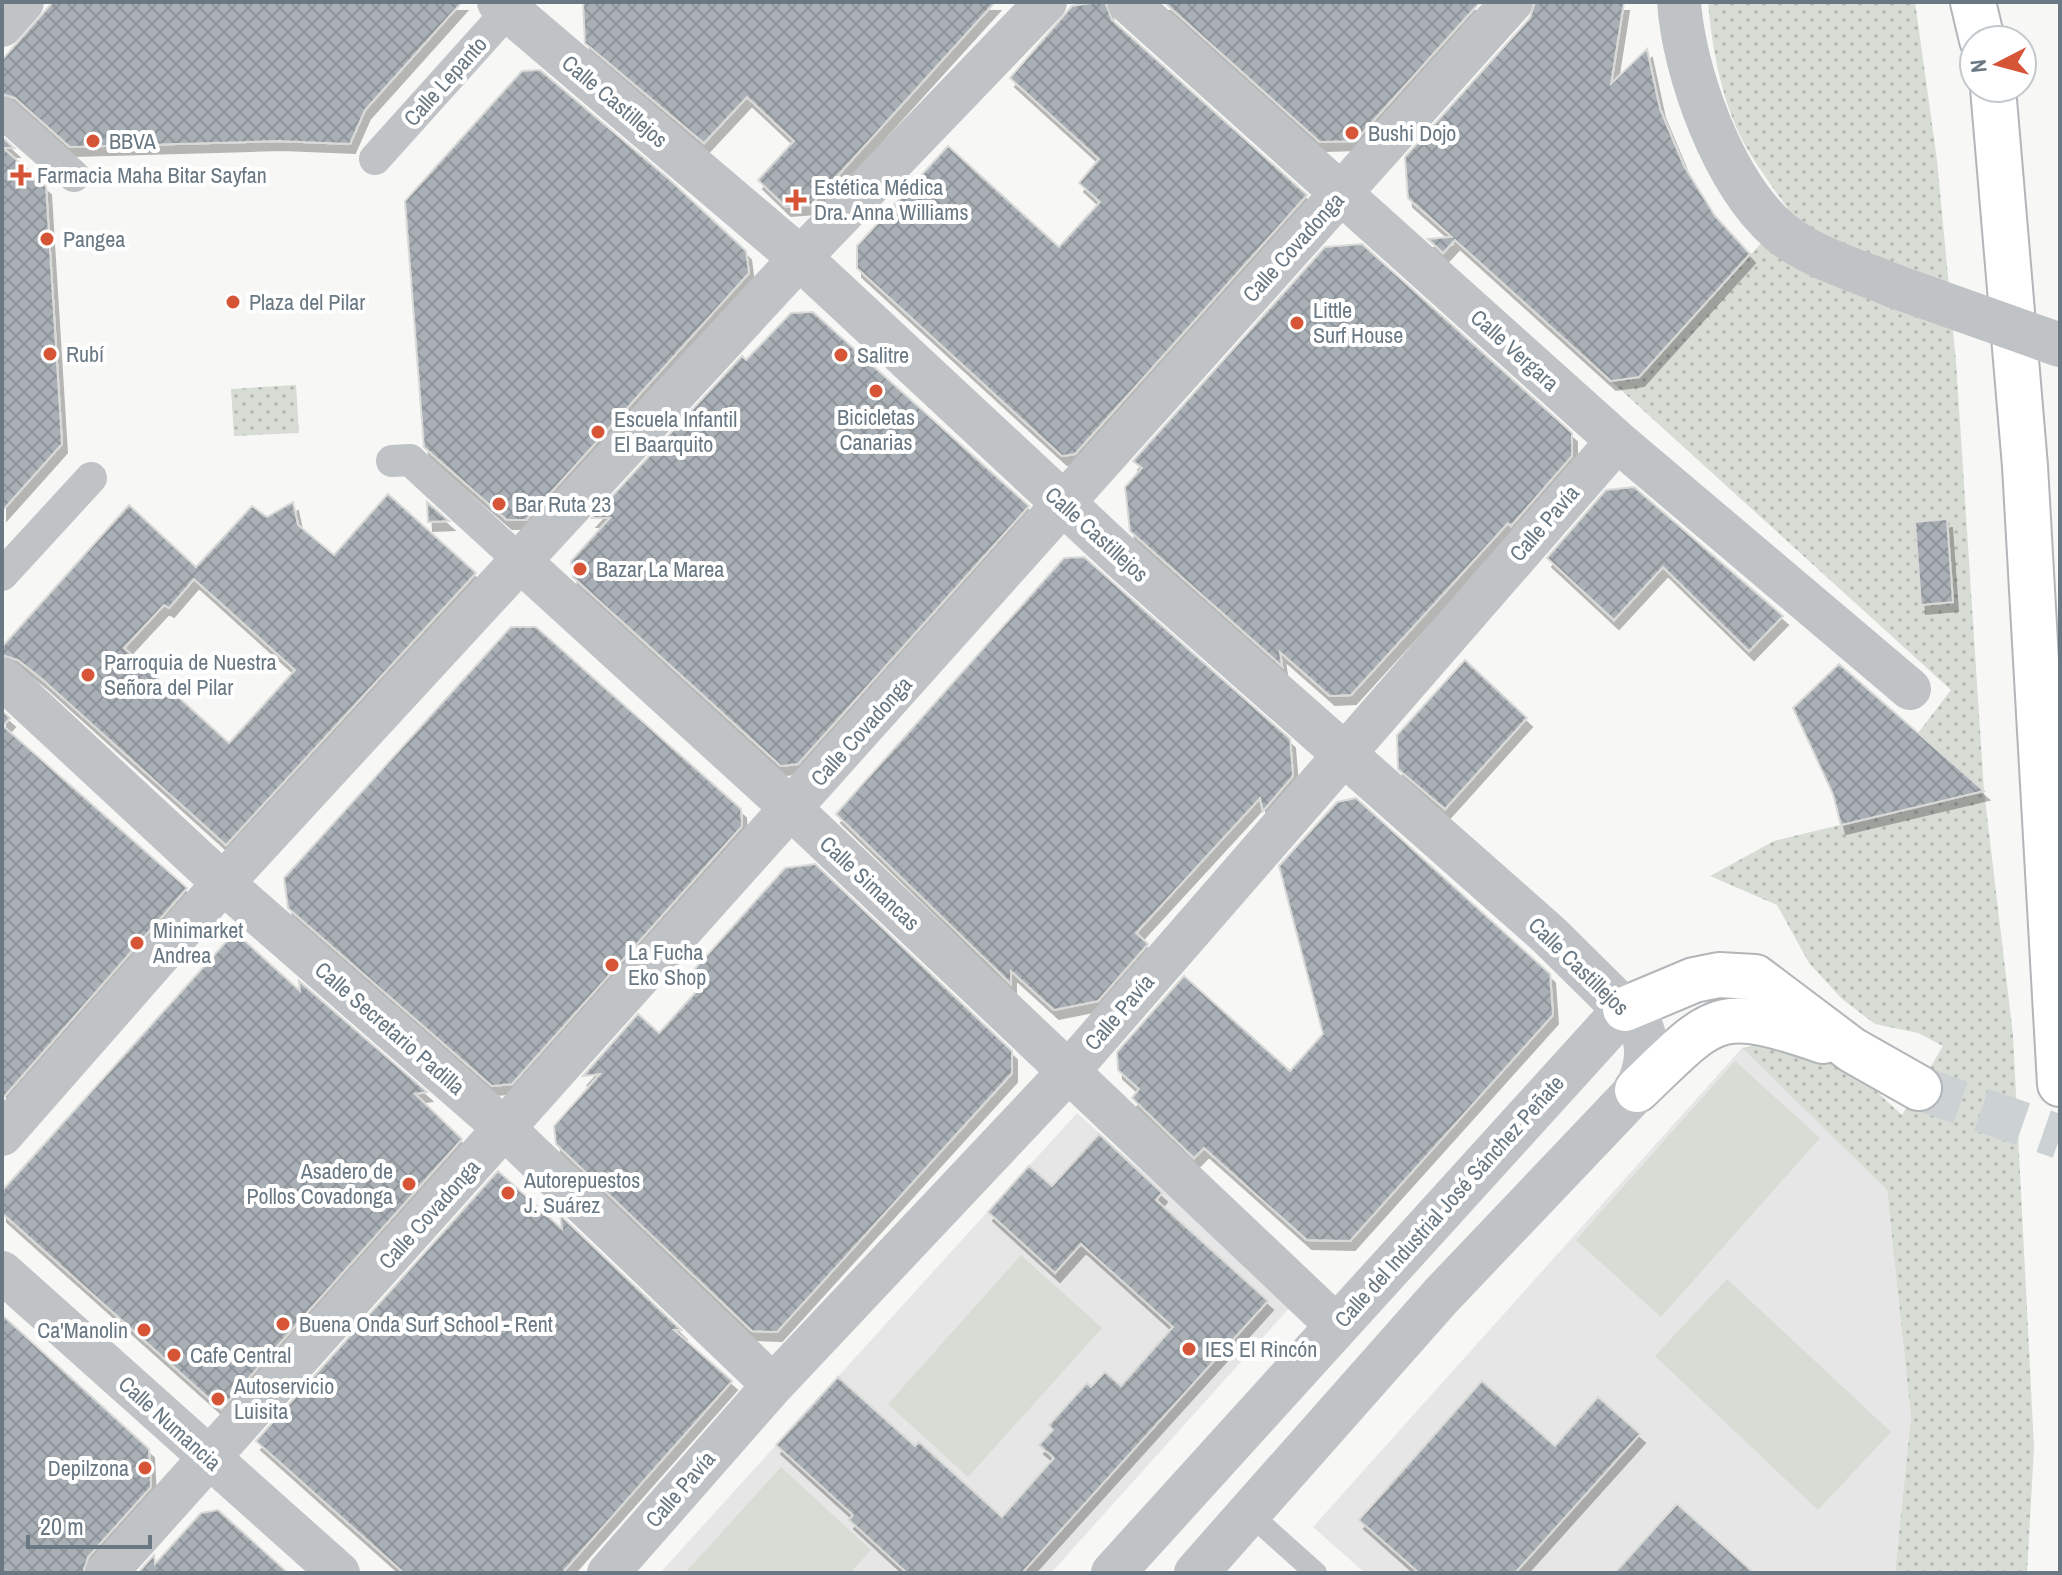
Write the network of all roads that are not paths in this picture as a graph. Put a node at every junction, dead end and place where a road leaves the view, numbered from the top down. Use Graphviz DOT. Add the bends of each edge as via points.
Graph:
graph roads {
  1 [pos="23,2"];
  2 [pos="1046,2"];
  3 [pos="1128,2"];
  4 [pos="1512,2"];
  5 [pos="1679,2"];
  6 [pos="1973,2"];
  7 [pos="1986,2"];
  8 [pos="508,5"];
  9 [pos="1978,24"];
  10 [pos="1988,24"];
  11 [pos="2,26"];
  12 [pos="1994,104"];
  13 [pos="2,112"];
  14 [pos="375,159"];
  15 [pos="74,176"];
  16 [pos="1341,193"];
  17 [pos="800,258"];
  18 [pos="2060,345"];
  19 [pos="1617,441"];
  20 [pos="392,461"];
  21 [pos="91,478"];
  22 [pos="1063,504"];
  23 [pos="521,562"];
  24 [pos="2,575"];
  25 [pos="2,678"];
  26 [pos="1910,689"];
  27 [pos="1343,752"];
  28 [pos="791,808"];
  29 [pos="223,883"];
  30 [pos="1625,1009"];
  31 [pos="1852,1050"];
  32 [pos="1068,1072"];
  33 [pos="2060,1084"];
  34 [pos="1919,1088"];
  35 [pos="1637,1090"];
  36 [pos="505,1129"];
  37 [pos="2,1135"];
  38 [pos="2,1272"];
  39 [pos="1336,1325"];
  40 [pos="773,1385"];
  41 [pos="210,1459"];
  42 [pos="1250,1514"];
  43 [pos="106,1573"];
  44 [pos="339,1573"];
  45 [pos="608,1573"];
  46 [pos="1113,1573"];
  47 [pos="1196,1573"];
  48 [pos="1316,1573"];
  1 -- 11 [label="street"];
  2 -- 17 [label="street"];
  3 -- 16 [label="street, Calle Vergara"];
  4 -- 16 [label="street, Calle Covadonga"];
  5 -- 18 [label="street, bridge" via="1698,98 1747,192 1778,230 1812,251 1894,286"];
  6 -- 9 [label="highway"];
  7 -- 10 [label="highway"];
  8 -- 14 [label="street, Calle Lepanto"];
  8 -- 17 [label="street, Calle Castillejos"];
  12 -- 33 [label="highway" via="2025,466"];
  13 -- 15 [label="street"];
  16 -- 19 [label="street, Calle Vergara"];
  16 -- 22 [label="street, Calle Covadonga"];
  17 -- 22 [label="street, Calle Castillejos"];
  17 -- 23 [label="street"];
  19 -- 26 [label="street, Calle Vergara"];
  19 -- 27 [label="street, Calle Pavía"];
  20 -- 23 [label="street, Calle Simancas" via="410,460"];
  21 -- 24 [label="street"];
  22 -- 27 [label="street, Calle Castillejos"];
  22 -- 28 [label="street, Calle Covadonga"];
  23 -- 28 [label="street, Calle Simancas"];
  23 -- 29 [label="street"];
  25 -- 29 [label="street, Calle Secretario Padilla"];
  27 -- 30 [label="street, Calle Castillejos"];
  27 -- 32 [label="street, Calle Pavía"];
  28 -- 32 [label="street, Calle Simancas"];
  28 -- 36 [label="street, Calle Covadonga"];
  29 -- 36 [label="street, Calle Secretario Padilla"];
  29 -- 37 [label="street"];
  30 -- 31 [label="highway" via="1694,980 1739,974 1772,988"];
  30 -- 35 [label="street, Calle Castillejos" via="1641,1026 1648,1045"];
  30 -- 39 [label="street, Calle del Industrial José Sánchez Peñate"];
  31 -- 34 [label="highway"];
  31 -- 35 [label="highway" via="1767,1022 1736,1019 1707,1025"];
  32 -- 39 [label="street, Calle Simancas"];
  32 -- 40 [label="street, Calle Pavía"];
  35 -- 42 [label="street" via="1441,1296"];
  36 -- 40 [label="street, Calle Secretario Padilla"];
  36 -- 41 [label="street, Calle Covadonga"];
  38 -- 41 [label="street, Calle Numancia"];
  39 -- 46 [label="street, Calle del Industrial José Sánchez Peñate"];
  40 -- 45 [label="street, Calle Pavía"];
  41 -- 43 [label="street, Calle Covadonga"];
  41 -- 44 [label="street, Calle Numancia"];
  42 -- 47 [label="street"];
  42 -- 48 [label="lane"];
}
